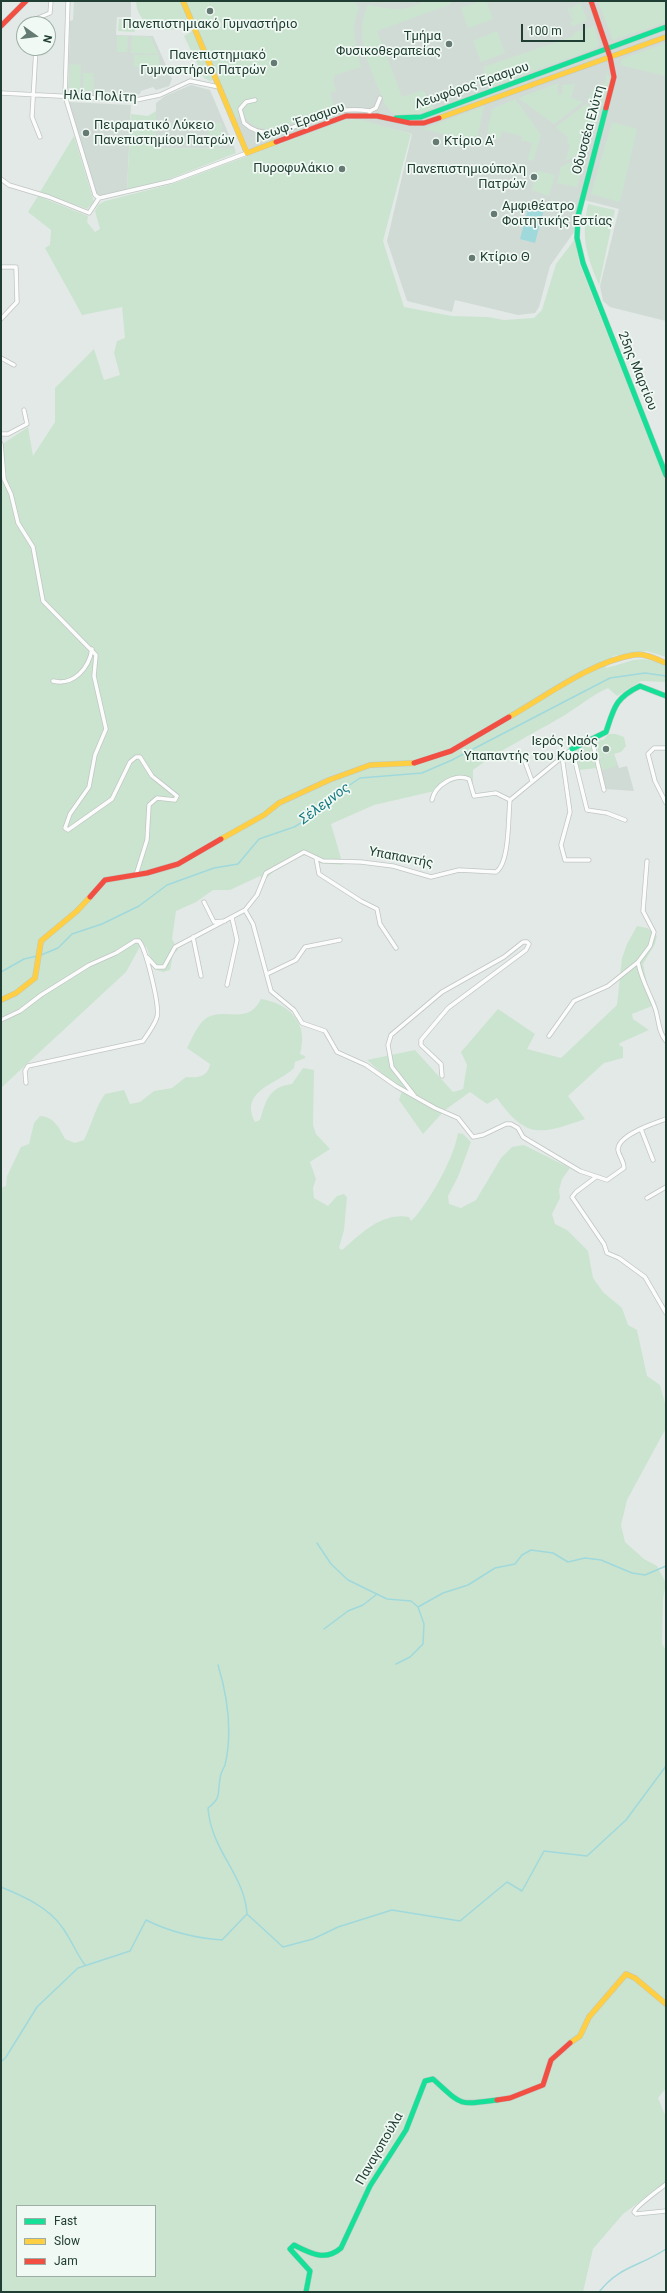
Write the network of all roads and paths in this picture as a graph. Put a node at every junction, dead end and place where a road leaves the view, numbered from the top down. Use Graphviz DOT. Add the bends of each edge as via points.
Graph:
graph roads {
  1 [pos="26,1"];
  2 [pos="51,1"];
  3 [pos="68,1"];
  4 [pos="183,1"];
  5 [pos="591,1"];
  6 [pos="43,16"];
  7 [pos="1,26"];
  8 [pos="666,28"];
  9 [pos="666,37"];
  10 [pos="608,49"];
  11 [pos="36,56"];
  12 [pos="610,57"];
  13 [pos="220,87"];
  14 [pos="1,93"];
  15 [pos="34,94"];
  16 [pos="65,96"];
  17 [pos="380,98"];
  18 [pos="255,100"];
  19 [pos="370,113"];
  20 [pos="384,117"];
  21 [pos="40,137"];
  22 [pos="247,153"];
  23 [pos="1,179"];
  24 [pos="99,198"];
  25 [pos="1,267"];
  26 [pos="1,319"];
  27 [pos="605,321"];
  28 [pos="1,358"];
  29 [pos="14,364"];
  30 [pos="24,410"];
  31 [pos="1,434"];
  32 [pos="1,444"];
  33 [pos="666,475"];
  34 [pos="92,649"];
  35 [pos="666,663"];
  36 [pos="53,681"];
  37 [pos="666,696"];
  38 [pos="592,740"];
  39 [pos="666,748"];
  40 [pos="572,749"];
  41 [pos="562,756"];
  42 [pos="524,759"];
  43 [pos="532,781"];
  44 [pos="604,790"];
  45 [pos="432,800"];
  46 [pos="510,800"];
  47 [pos="666,803"];
  48 [pos="625,820"];
  49 [pos="316,858"];
  50 [pos="589,860"];
  51 [pos="647,861"];
  52 [pos="136,875"];
  53 [pos="204,902"];
  54 [pos="245,910"];
  55 [pos="232,918"];
  56 [pos="228,921"];
  57 [pos="193,937"];
  58 [pos="340,940"];
  59 [pos="396,948"];
  60 [pos="147,957"];
  61 [pos="638,962"];
  62 [pos="267,974"];
  63 [pos="201,976"];
  64 [pos="227,985"];
  65 [pos="1,1000"];
  66 [pos="1,1020"];
  67 [pos="549,1036"];
  68 [pos="666,1041"];
  69 [pos="442,1076"];
  70 [pos="26,1083"];
  71 [pos="415,1096"];
  72 [pos="666,1119"];
  73 [pos="641,1128"];
  74 [pos="653,1160"];
  75 [pos="596,1177"];
  76 [pos="666,1187"];
  77 [pos="647,1198"];
  78 [pos="666,1312"];
  79 [pos="666,2004"];
  80 [pos="666,2184"];
  81 [pos="666,2211"];
  82 [pos="306,2292"];
  1 -- 7 [label="street"];
  2 -- 6 [label="street" via="50,13"];
  3 -- 16 [label="street"];
  4 -- 13 [label="street"];
  5 -- 10 [label="street, Οδυσσέα Ελύτη"];
  8 -- 10 [label="street, Λεωφόρος Έρασμου"];
  9 -- 12 [label="street, Λεωφόρος Έρασμου"];
  10 -- 12 [label="street, Οδυσσέα Ελύτη"];
  10 -- 20 [label="street, Λεωφόρος Έρασμου" via="421,118"];
  11 -- 15 [label="street"];
  12 -- 20 [label="street, Λεωφόρος Έρασμου" via="424,124"];
  12 -- 27 [label="street, Οδυσσέα Ελύτη" via="614,74 612,88 577,221 579,249"];
  13 -- 16 [label="street, Ηλία Πολίτη" via="190,81 160,95 136,100"];
  13 -- 22 [label="street"];
  14 -- 15 [label="street, Ηλία Πολίτη"];
  15 -- 16 [label="street, Ηλία Πολίτη"];
  15 -- 21 [label="street" via="32,119"];
  16 -- 24 [label="street" via="95,195"];
  17 -- 19 [label="street" via="376,108"];
  18 -- 19 [label="street" via="241,105 244,123 255,131 265,133 276,132 343,110"];
  19 -- 20 [label="street, Λεωφ. Έρασμου"];
  19 -- 22 [label="street, Λεωφ. Έρασμου" via="346,116"];
  22 -- 24 [label="street" via="172,181"];
  23 -- 24 [label="street" via="9,185 89,213"];
  25 -- 26 [label="street" via="16,267 17,302"];
  27 -- 33 [label="street, 25ης Μαρτίου"];
  28 -- 29 [label="street"];
  30 -- 31 [label="street" via="27,424 8,434"];
  32 -- 34 [label="street" via="4,479 11,494 18,523 33,547 43,601"];
  34 -- 36 [label="street" via="90,661 81,673 65,680"];
  34 -- 52 [label="street" via="96,657 94,676 106,729 95,754 89,788 70,814 65,828 68,830 112,799 130,762 140,757 152,776 175,793 177,798 157,798 148,805 147,840"];
  35 -- 52 [label="street" via="650,656 634,655 594,668 451,751 419,764 370,765 329,780 279,803 264,815 188,860 162,870"];
  37 -- 38 [label="street" via="640,686 632,690 615,704 606,732"];
  38 -- 40 [label="street"];
  38 -- 44 [label="street"];
  39 -- 47 [label="street" via="654,748 648,754 655,781"];
  40 -- 41 [label="street"];
  40 -- 48 [label="street" via="587,810 607,812"];
  41 -- 43 [label="street"];
  41 -- 50 [label="street" via="570,812 560,845 565,860"];
  42 -- 43 [label="street"];
  43 -- 46 [label="street"];
  45 -- 46 [label="street" via="434,793 445,782 463,778 469,779 474,796 496,793"];
  46 -- 49 [label="street, Υπαπαντής" via="507,842 501,868 494,873 463,870 431,877 393,866 323,861"];
  49 -- 54 [label="street, Υπαπαντής" via="304,852 269,870 263,877 253,901"];
  49 -- 59 [label="street" via="319,874 377,909 380,924"];
  51 -- 61 [label="street" via="644,911 654,932 650,946"];
  52 -- 65 [label="street" via="105,880 77,911 41,941 35,978 16,993"];
  53 -- 56 [label="street" via="214,922"];
  54 -- 55 [label="street, Υπαπαντής"];
  54 -- 62 [label="street" via="253,924"];
  55 -- 56 [label="street, Υπαπαντής"];
  55 -- 64 [label="street" via="236,940"];
  56 -- 57 [label="street, Υπαπαντής"];
  57 -- 60 [label="street, Υπαπαντής" via="173,949 163,968 154,966"];
  57 -- 63 [label="street"];
  58 -- 62 [label="street" via="305,947 296,960"];
  60 -- 66 [label="street" via="140,942 135,941 89,965 40,995 20,1011"];
  60 -- 70 [label="street" via="158,1014 143,1041 28,1066 25,1069"];
  61 -- 67 [label="street" via="608,986 574,1001"];
  61 -- 68 [label="street" via="662,1036"];
  62 -- 71 [label="street" via="273,994 294,1010 302,1023 325,1031 337,1052 366,1065"];
  69 -- 71 [label="street" via="441,1064 421,1045 421,1040 445,1010 526,950 529,943 523,942 504,957 442,992 391,1034 388,1045 392,1068"];
  71 -- 75 [label="street" via="458,1118 474,1137 502,1125 511,1124 518,1128 524,1137 582,1173"];
  72 -- 73 [label="street"];
  73 -- 74 [label="street"];
  73 -- 75 [label="street" via="628,1136 619,1146 623,1170 610,1180"];
  75 -- 78 [label="street" via="572,1198 607,1252 645,1277"];
  76 -- 77 [label="street"];
  79 -- 82 [label="street, Παναγοπούλα" via="633,1976 626,1974 589,2017 580,2036 564,2046 551,2060 543,2085 510,2098 466,2104 459,2102 433,2079 425,2081 406,2130 370,2186 341,2248 327,2257 294,2245 291,2247 290,2249 310,2271"];
  80 -- 81 [label="street" via="634,2210 636,2214"];
}
